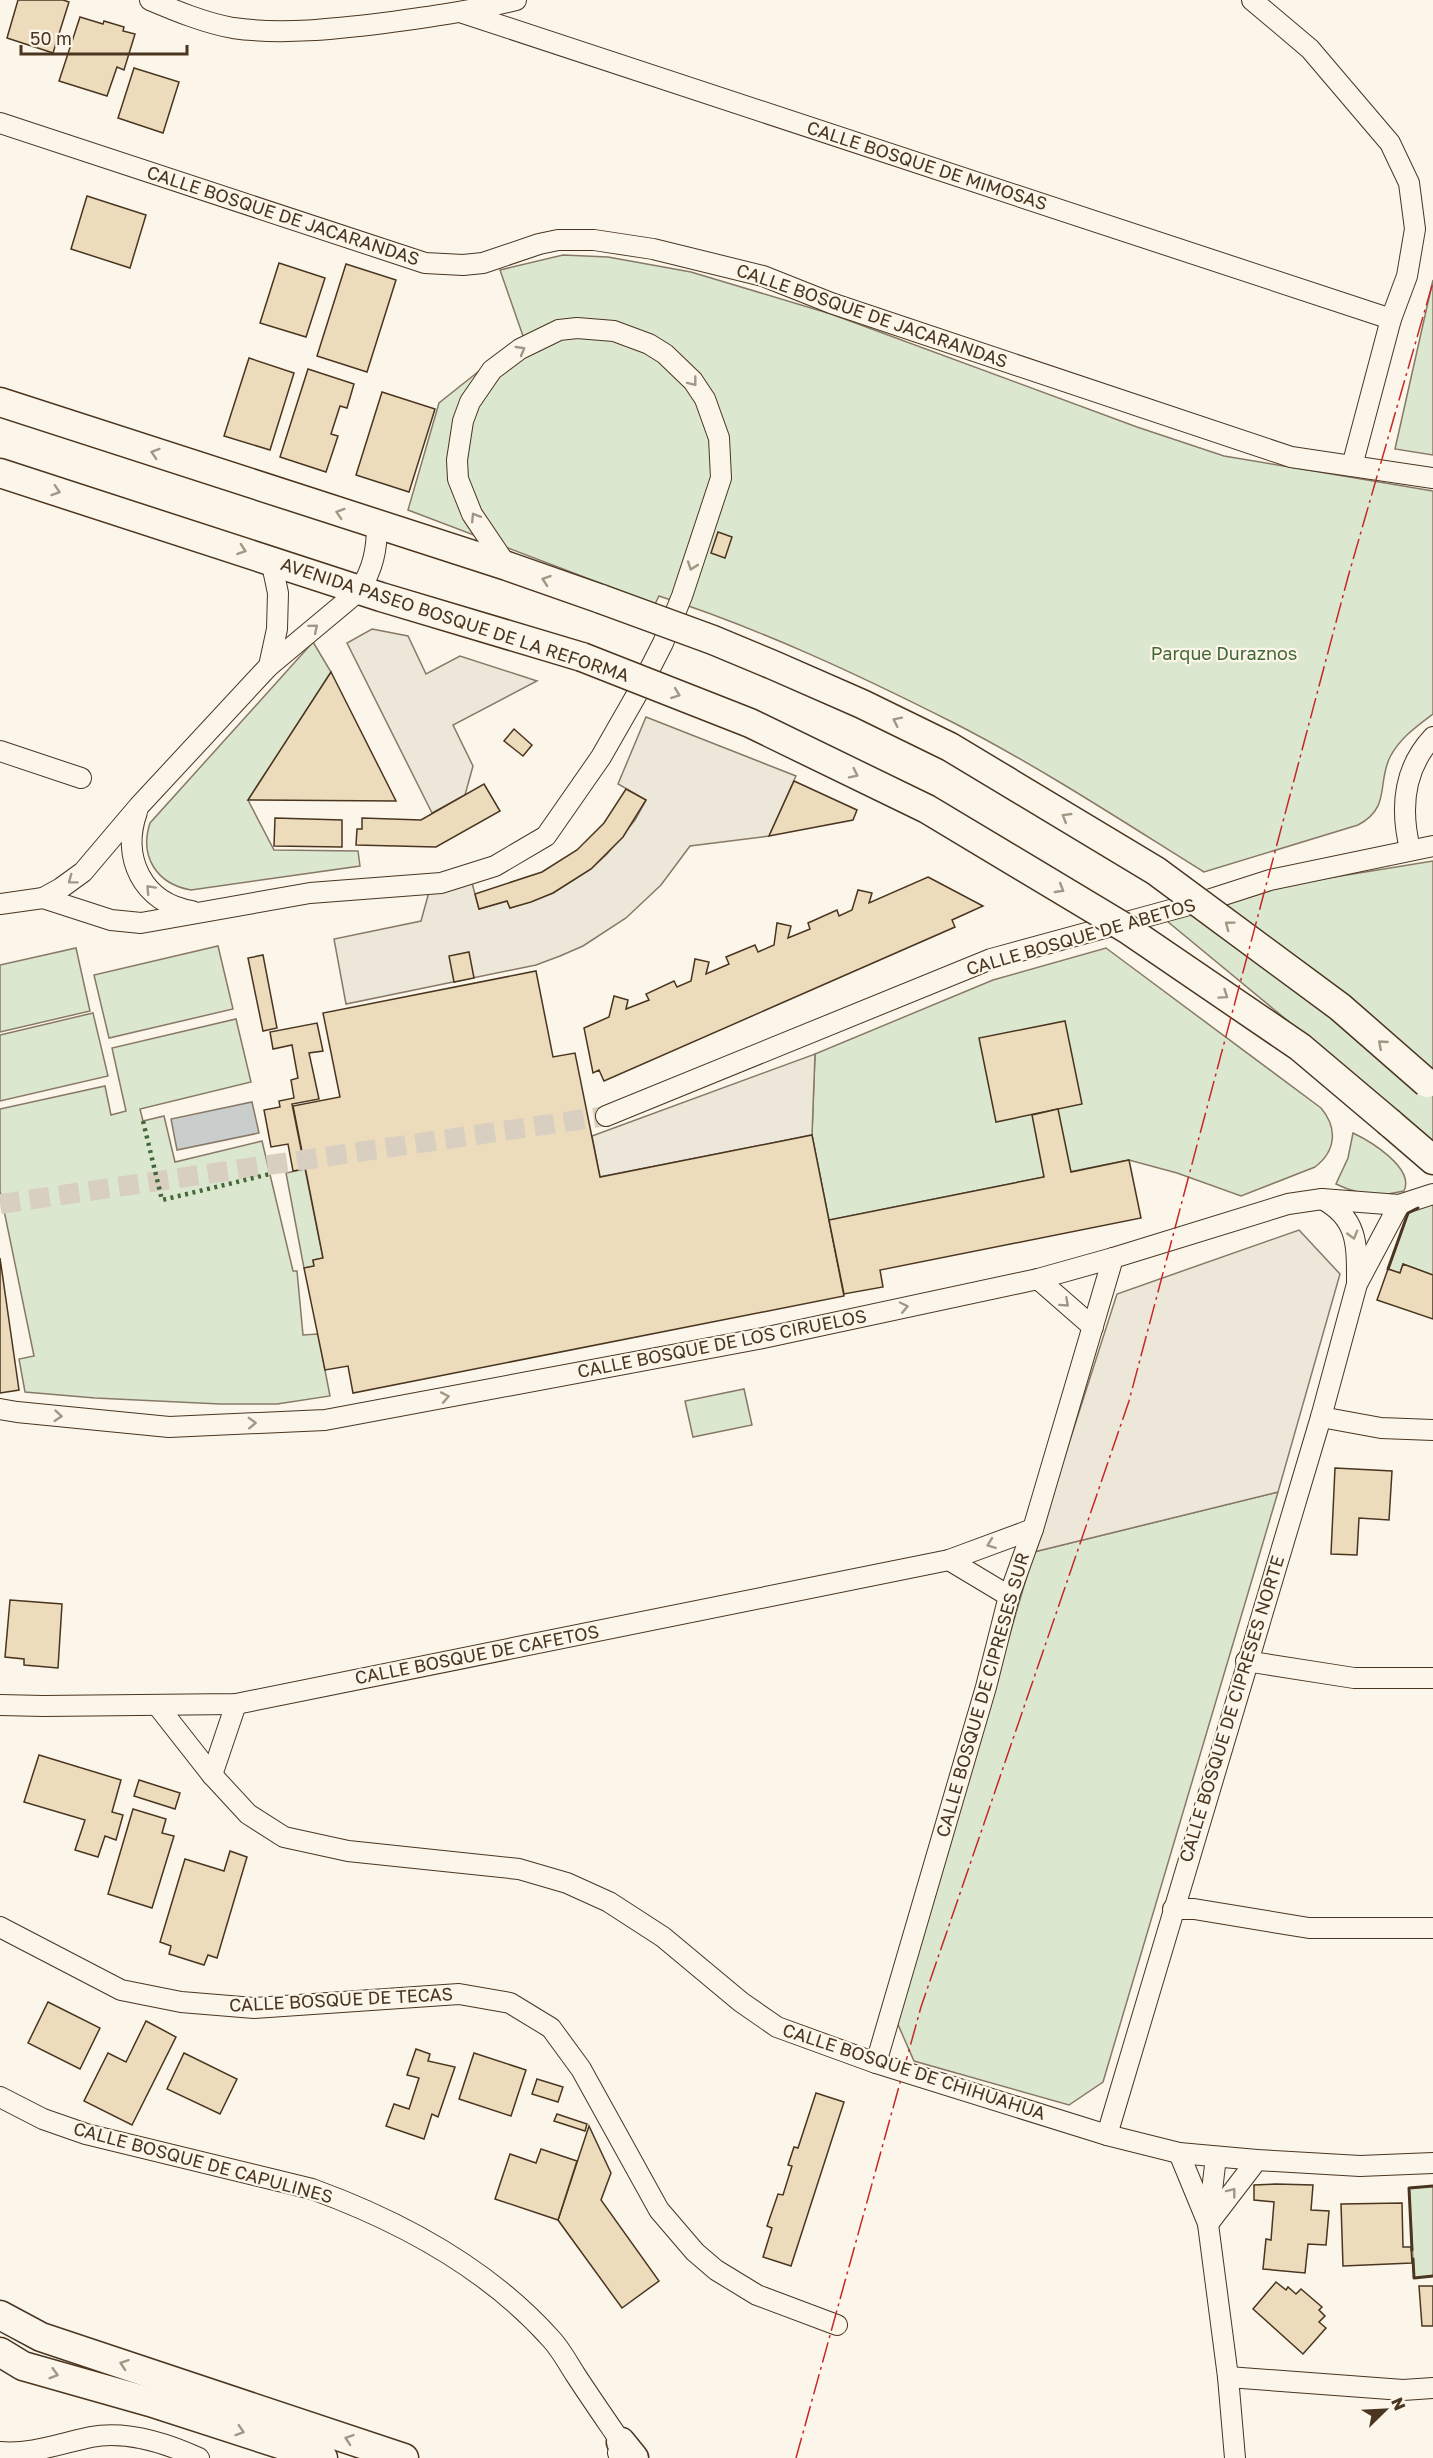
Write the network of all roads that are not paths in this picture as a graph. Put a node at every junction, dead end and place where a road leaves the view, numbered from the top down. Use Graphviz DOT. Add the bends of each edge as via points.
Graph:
graph roads {
  1 [pos="150,0"];
  2 [pos="516,0"];
  3 [pos="1252,0"];
  4 [pos="463,13"];
  5 [pos="0,123"];
  6 [pos="1391,319"];
  7 [pos="0,402"];
  8 [pos="1352,466"];
  9 [pos="0,474"];
  10 [pos="1433,478"];
  11 [pos="377,525"];
  12 [pos="271,560"];
  13 [pos="507,566"];
  14 [pos="360,590"];
  15 [pos="269,666"];
  16 [pos="1433,737"];
  17 [pos="0,752"];
  18 [pos="81,778"];
  19 [pos="139,806"];
  20 [pos="1433,846"];
  21 [pos="1410,849"];
  22 [pos="43,898"];
  23 [pos="0,904"];
  24 [pos="202,910"];
  25 [pos="1430,1085"];
  26 [pos="606,1116"];
  27 [pos="1433,1160"];
  28 [pos="1433,1194"];
  29 [pos="1322,1199"];
  30 [pos="1399,1205"];
  31 [pos="1113,1258"];
  32 [pos="1038,1279"];
  33 [pos="1357,1284"];
  34 [pos="1093,1328"];
  35 [pos="0,1409"];
  36 [pos="1321,1417"];
  37 [pos="1433,1430"];
  38 [pos="1033,1528"];
  39 [pos="949,1560"];
  40 [pos="1009,1596"];
  41 [pos="1246,1661"];
  42 [pos="1433,1678"];
  43 [pos="236,1704"];
  44 [pos="0,1705"];
  45 [pos="157,1705"];
  46 [pos="212,1775"];
  47 [pos="1173,1909"];
  48 [pos="0,1927"];
  49 [pos="1433,1928"];
  50 [pos="876,2063"];
  51 [pos="0,2097"];
  52 [pos="1107,2134"];
  53 [pos="1179,2153"];
  54 [pos="1216,2157"];
  55 [pos="1257,2160"];
  56 [pos="1433,2163"];
  57 [pos="1208,2224"];
  58 [pos="0,2315"];
  59 [pos="837,2325"];
  60 [pos="0,2352"];
  61 [pos="1228,2377"];
  62 [pos="1433,2388"];
  63 [pos="154,2389"];
  64 [pos="0,2452"];
  65 [pos="624,2453"];
  66 [pos="199,2458"];
  67 [pos="323,2458"];
  68 [pos="404,2458"];
  69 [pos="1235,2458"];
  1 -- 4 [label="street" via="232,28 287,31"];
  2 -- 4 [label="street"];
  3 -- 6 [label="street" via="1310,49 1390,143 1409,183 1415,229 1407,276"];
  4 -- 6 [label="street, CALLE BOSQUE DE MIMOSAS"];
  5 -- 8 [label="street, CALLE BOSQUE DE JACARANDAS" via="425,263 483,263 539,244 576,239 653,249 752,273 1291,457"];
  6 -- 8 [label="street"];
  11 -- 7 [label="main road, one-way"];
  8 -- 10 [label="street, CALLE BOSQUE DE JACARANDAS"];
  9 -- 12 [label="main road, AVENIDA PASEO BOSQUE DE LA REFORMA, one-way"];
  11 -- 13 [label="main road"];
  11 -- 14 [label="street" via="377,550"];
  12 -- 14 [label="main road, AVENIDA PASEO BOSQUE DE LA REFORMA"];
  12 -- 15 [label="street" via="278,593 277,629"];
  13 -- 24 [label="street, one-way" via="472,514 458,469 463,421 470,402 492,370 530,344 559,330 577,328 614,331 665,354 705,399 719,438 721,478 663,644 600,757 546,836 495,866 441,883 310,893"];
  25 -- 13 [label="main road, one-way, bridge" via="1340,1007 1156,871 950,747 713,640"];
  15 -- 14 [label="street, one-way"];
  14 -- 27 [label="main road, AVENIDA PASEO BOSQUE DE LA REFORMA, one-way, bridge" via="582,657 750,723 927,809 1127,929 1300,1047"];
  15 -- 19 [label="street"];
  16 -- 21 [label="street" via="1413,764 1405,793 1405,829"];
  17 -- 18 [label="street"];
  19 -- 22 [label="street, one-way" via="83,872"];
  24 -- 19 [label="street, one-way" via="181,909 165,902 140,878 130,845"];
  20 -- 21 [label="street, CALLE BOSQUE DE ABETOS"];
  21 -- 26 [label="street, CALLE BOSQUE DE ABETOS" via="1270,880 991,959"];
  22 -- 23 [label="street"];
  22 -- 24 [label="street" via="128,923"];
  28 -- 30 [label="street, CALLE BOSQUE DE LOS CIRUELOS"];
  29 -- 30 [label="street, CALLE BOSQUE DE LOS CIRUELOS"];
  29 -- 31 [label="street, CALLE BOSQUE DE LOS CIRUELOS" via="1288,1204"];
  29 -- 33 [label="street, CALLE BOSQUE DE CIPRESES NORTE, one-way" via="1341,1212 1353,1232"];
  30 -- 33 [label="street, CALLE BOSQUE DE CIPRESES NORTE"];
  31 -- 32 [label="street, CALLE BOSQUE DE LOS CIRUELOS"];
  31 -- 34 [label="street, CALLE BOSQUE DE CIPRESES SUR"];
  32 -- 34 [label="street, one-way"];
  35 -- 32 [label="street, CALLE BOSQUE DE LOS CIRUELOS, one-way" via="169,1427 325,1420 763,1338"];
  33 -- 36 [label="street, CALLE BOSQUE DE CIPRESES NORTE"];
  34 -- 38 [label="street, CALLE BOSQUE DE CIPRESES SUR"];
  36 -- 37 [label="street" via="1381,1428"];
  36 -- 41 [label="street, CALLE BOSQUE DE CIPRESES NORTE"];
  38 -- 39 [label="street, CALLE BOSQUE DE CAFETOS, one-way"];
  38 -- 40 [label="street, CALLE BOSQUE DE CIPRESES SUR"];
  39 -- 40 [label="street"];
  39 -- 43 [label="street, CALLE BOSQUE DE CAFETOS"];
  40 -- 50 [label="street, CALLE BOSQUE DE CIPRESES SUR"];
  41 -- 42 [label="street" via="1354,1678"];
  41 -- 47 [label="street, CALLE BOSQUE DE CIPRESES NORTE"];
  43 -- 45 [label="street, CALLE BOSQUE DE CAFETOS"];
  43 -- 46 [label="street"];
  44 -- 45 [label="street, CALLE BOSQUE DE CAFETOS"];
  45 -- 46 [label="street, CALLE BOSQUE DE CHIHUAHUA"];
  46 -- 50 [label="street, CALLE BOSQUE DE CHIHUAHUA" via="248,1814 284,1837 348,1851 519,1869 567,1883 609,1902 663,1937 777,2027"];
  47 -- 49 [label="street" via="1309,1928"];
  47 -- 52 [label="street, CALLE BOSQUE DE CIPRESES NORTE"];
  48 -- 59 [label="street, CALLE BOSQUE DE TECAS" via="122,1990 181,2002 254,2008 459,1994 510,2003 550,2028 581,2069 659,2210 695,2252 757,2295"];
  50 -- 52 [label="street, CALLE BOSQUE DE CHIHUAHUA"];
  51 -- 65 [label="street, CALLE BOSQUE DE CAPULINES" via="43,2119 86,2134 312,2189 411,2232 501,2292 553,2341"];
  52 -- 53 [label="street, CALLE BOSQUE DE CHIHUAHUA"];
  53 -- 54 [label="street, CALLE BOSQUE DE CHIHUAHUA"];
  53 -- 57 [label="street"];
  54 -- 55 [label="street, CALLE BOSQUE DE CHIHUAHUA"];
  54 -- 57 [label="street"];
  55 -- 56 [label="street, CALLE BOSQUE DE CHIHUAHUA" via="1360,2166"];
  57 -- 55 [label="street, one-way"];
  57 -- 61 [label="street"];
  63 -- 58 [label="main road, one-way"];
  60 -- 63 [label="main road, one-way" via="23,2366"];
  61 -- 62 [label="street" via="1403,2390"];
  61 -- 69 [label="street"];
  63 -- 67 [label="main road, one-way"];
  68 -- 63 [label="main road, one-way"];
  64 -- 66 [label="street" via="22,2452 94,2436 118,2435 168,2446"];
}
